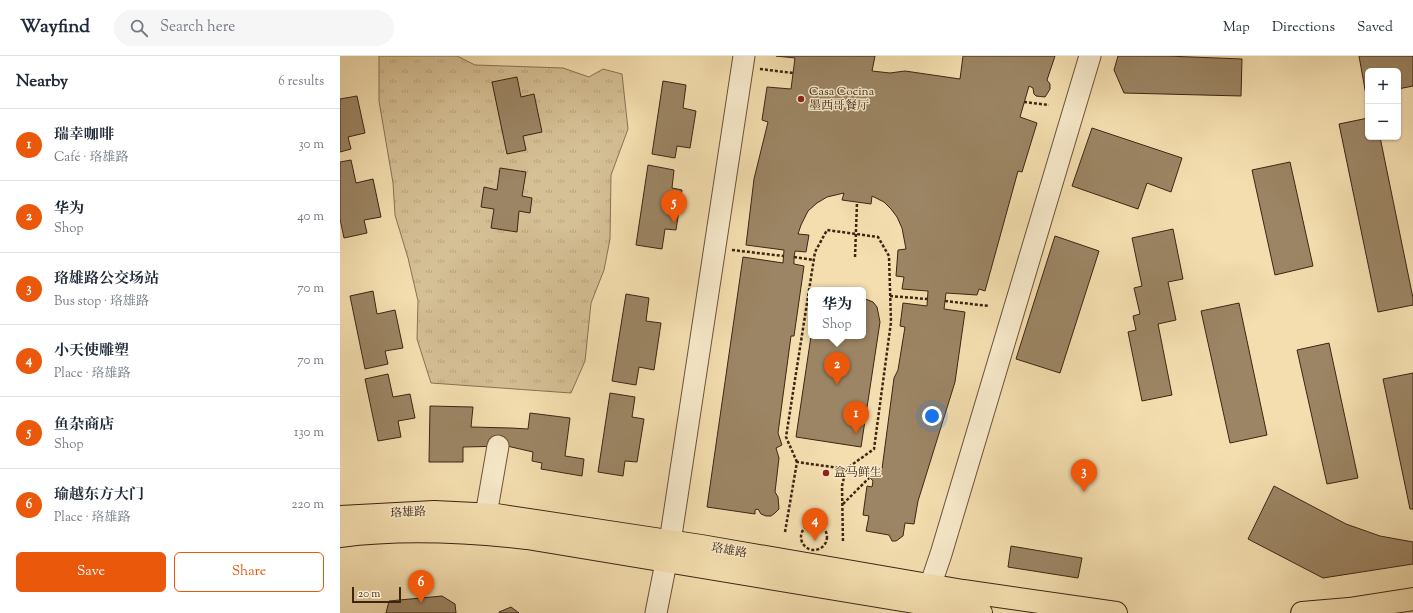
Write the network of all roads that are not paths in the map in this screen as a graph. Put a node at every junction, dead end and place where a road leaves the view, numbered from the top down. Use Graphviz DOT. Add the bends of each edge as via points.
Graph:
graph roads {
  1 [pos="734,56"];
  2 [pos="1080,56"];
  3 [pos="1090,56"];
  4 [pos="752,63"];
  5 [pos="498,446"];
  6 [pos="486,515"];
  7 [pos="340,517"];
  8 [pos="340,536"];
  9 [pos="668,551"];
  10 [pos="1413,599"];
  11 [pos="922,600"];
  12 [pos="656,613"];
  13 [pos="982,613"];
  14 [pos="1116,613"];
  15 [pos="1302,613"];
  1 -- 9 [label="street" via="662,515"];
  2 -- 11 [label="street" via="931,548"];
  3 -- 11 [label="street" via="943,547"];
  4 -- 9 [label="street"];
  5 -- 6 [label="street"];
  6 -- 7 [label="main road, 珞雄路" via="434,512"];
  6 -- 9 [label="main road, 珞雄路"];
  8 -- 9 [label="main road, 珞雄路" via="370,532 484,533"];
  9 -- 11 [label="main road, 珞雄路"];
  9 -- 12 [label="street"];
  10 -- 15 [label="main road"];
  11 -- 13 [label="main road, 珞雄路"];
  11 -- 14 [label="main road, 珞雄路"];
}
